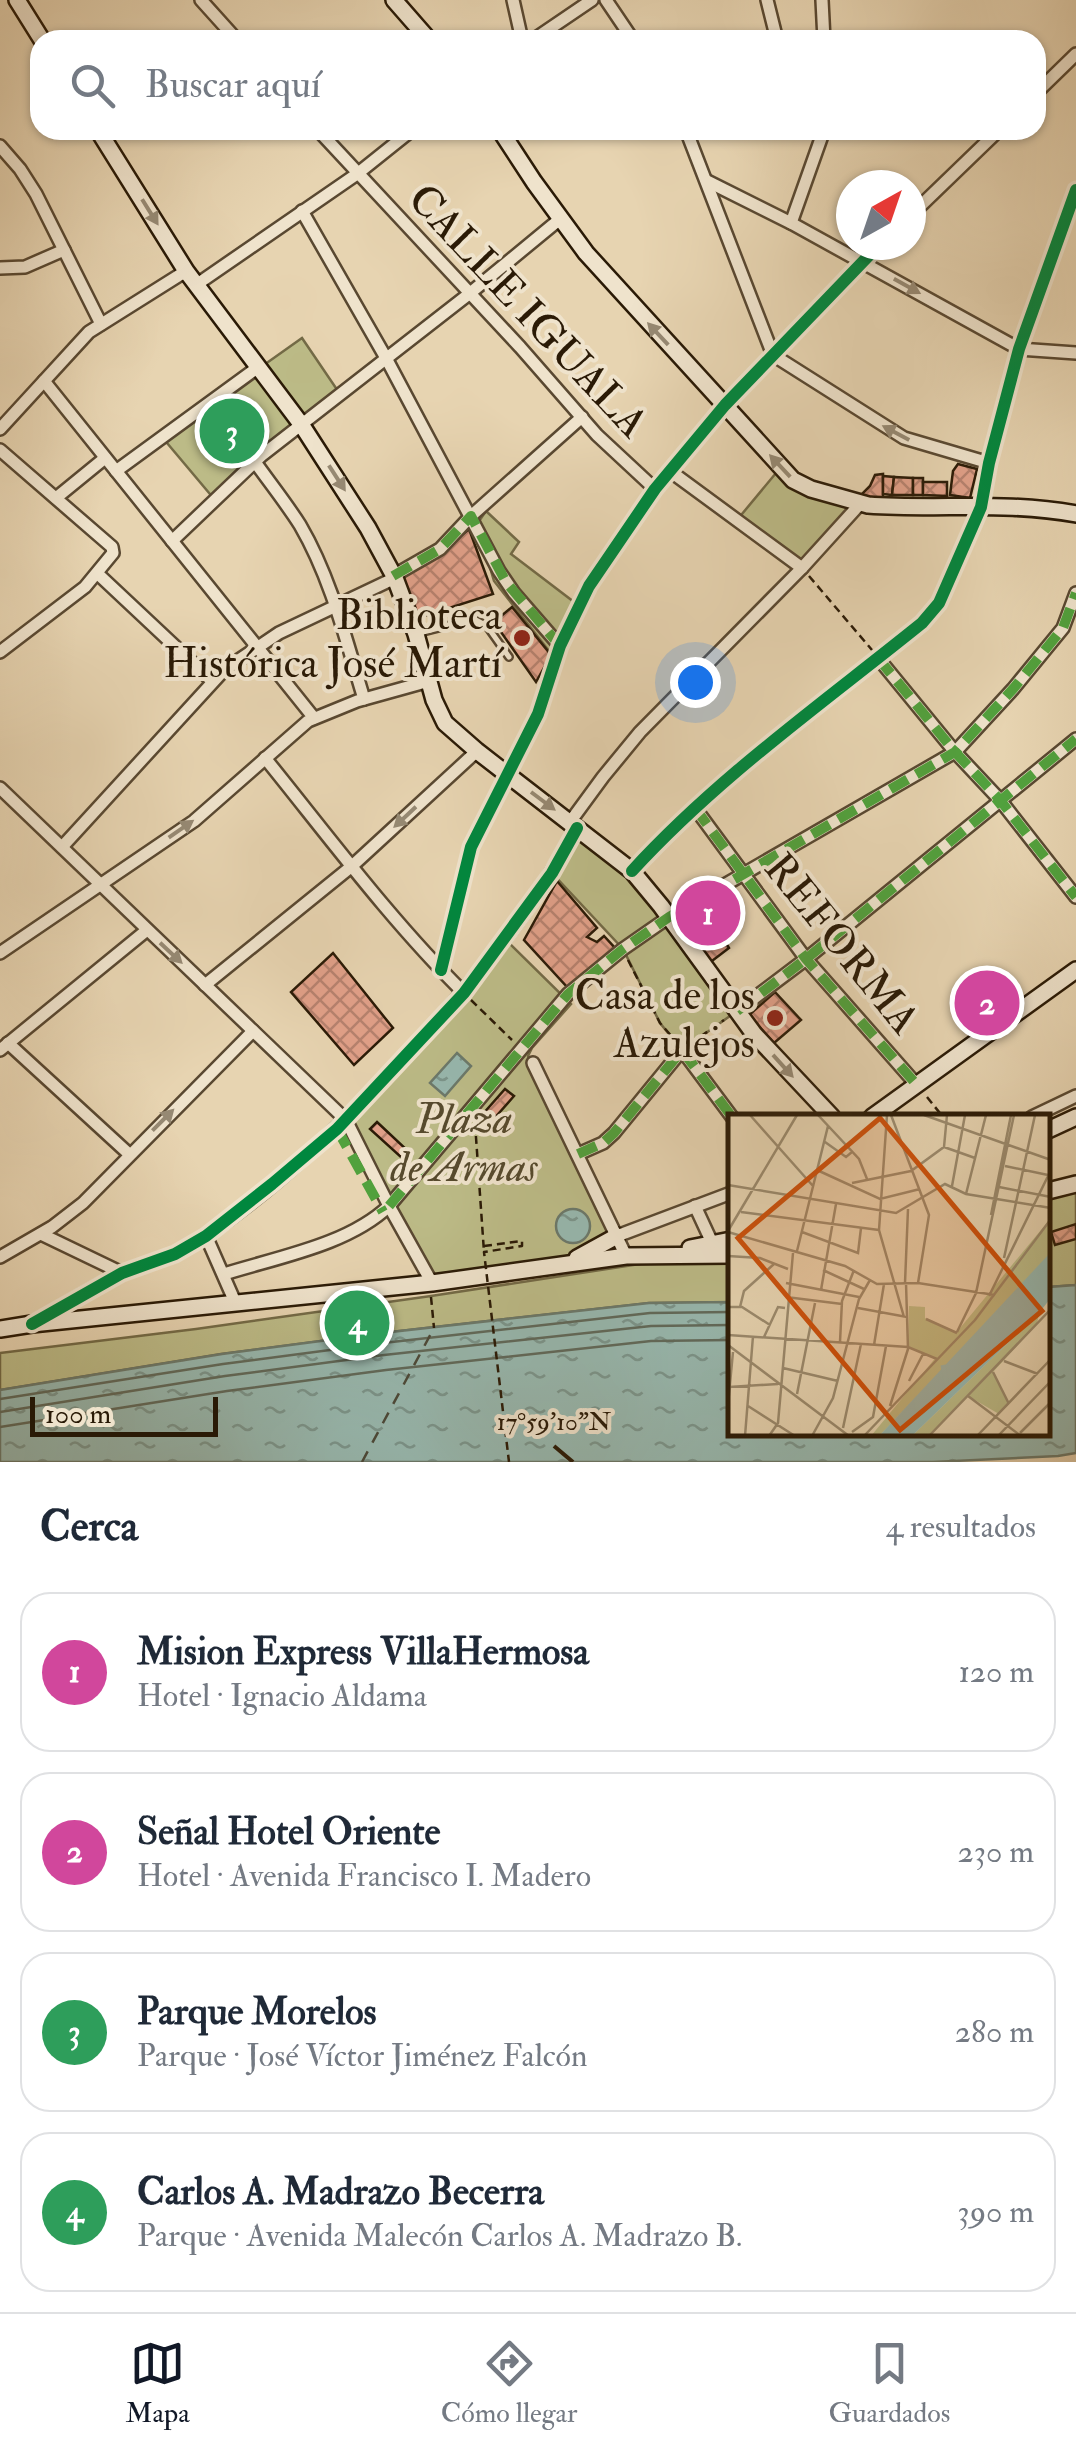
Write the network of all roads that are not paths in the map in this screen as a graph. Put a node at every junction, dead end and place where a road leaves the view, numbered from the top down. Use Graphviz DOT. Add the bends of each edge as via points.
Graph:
graph roads {
  1 [pos="17,0"];
  2 [pos="201,0"];
  3 [pos="394,0"];
  4 [pos="513,0"];
  5 [pos="592,0"];
  6 [pos="606,0"];
  7 [pos="767,0"];
  8 [pos="822,0"];
  9 [pos="36,30"];
  10 [pos="223,30"];
  11 [pos="420,30"];
  12 [pos="520,30"];
  13 [pos="548,30"];
  14 [pos="626,30"];
  15 [pos="774,30"];
  16 [pos="824,30"];
  17 [pos="1076,54"];
  18 [pos="1046,84"];
  19 [pos="104,140"];
  20 [pos="327,140"];
  21 [pos="400,140"];
  22 [pos="507,140"];
  23 [pos="690,140"];
  24 [pos="820,140"];
  25 [pos="989,140"];
  26 [pos="0,146"];
  27 [pos="357,174"];
  28 [pos="706,181"];
  29 [pos="1076,190"];
  30 [pos="926,201"];
  31 [pos="302,212"];
  32 [pos="560,219"];
  33 [pos="791,223"];
  34 [pos="64,250"];
  35 [pos="862,261"];
  36 [pos="0,268"];
  37 [pos="191,278"];
  38 [pos="469,294"];
  39 [pos="101,324"];
  40 [pos="1020,349"];
  41 [pos="1076,353"];
  42 [pos="773,355"];
  43 [pos="386,358"];
  44 [pos="258,368"];
  45 [pos="44,382"];
  46 [pos="725,405"];
  47 [pos="582,417"];
  48 [pos="301,424"];
  49 [pos="0,429"];
  50 [pos="0,450"];
  51 [pos="106,458"];
  52 [pos="255,462"];
  53 [pos="989,463"];
  54 [pos="670,471"];
  55 [pos="116,472"];
  56 [pos="826,485"];
  57 [pos="654,489"];
  58 [pos="56,498"];
  59 [pos="853,502"];
  60 [pos="981,506"];
  61 [pos="1076,514"];
  62 [pos="471,516"];
  63 [pos="172,541"];
  64 [pos="802,568"];
  65 [pos="98,574"];
  66 [pos="394,577"];
  67 [pos="1076,593"];
  68 [pos="335,606"];
  69 [pos="416,634"];
  70 [pos="258,646"];
  71 [pos="560,646"];
  72 [pos="0,652"];
  73 [pos="509,656"];
  74 [pos="878,658"];
  75 [pos="212,681"];
  76 [pos="429,681"];
  77 [pos="364,698"];
  78 [pos="314,718"];
  79 [pos="1076,739"];
  80 [pos="476,751"];
  81 [pos="955,752"];
  82 [pos="265,758"];
  83 [pos="508,775"];
  84 [pos="0,788"];
  85 [pos="1000,800"];
  86 [pos="696,808"];
  87 [pos="574,825"];
  88 [pos="62,847"];
  89 [pos="352,866"];
  90 [pos="632,871"];
  91 [pos="744,874"];
  92 [pos="101,885"];
  93 [pos="1076,897"];
  94 [pos="669,916"];
  95 [pos="146,930"];
  96 [pos="0,953"];
  97 [pos="806,959"];
  98 [pos="441,970"];
  99 [pos="1076,970"];
  100 [pos="205,984"];
  101 [pos="464,993"];
  102 [pos="736,1011"];
  103 [pos="252,1031"];
  104 [pos="4,1047"];
  105 [pos="533,1062"];
  106 [pos="916,1084"];
  107 [pos="1076,1096"];
  108 [pos="730,1114"];
  109 [pos="829,1114"];
  110 [pos="876,1114"];
  111 [pos="1038,1114"];
  112 [pos="1076,1117"];
  113 [pos="346,1120"];
  114 [pos="1051,1129"];
  115 [pos="129,1154"];
  116 [pos="578,1154"];
  117 [pos="1076,1184"];
  118 [pos="1051,1190"];
  119 [pos="728,1194"];
  120 [pos="389,1206"];
  121 [pos="695,1206"];
  122 [pos="40,1234"];
  123 [pos="206,1236"];
  124 [pos="617,1236"];
  125 [pos="720,1252"];
  126 [pos="626,1256"];
  127 [pos="0,1257"];
  128 [pos="566,1263"];
  129 [pos="122,1273"];
  130 [pos="224,1274"];
  131 [pos="431,1289"];
  132 [pos="235,1302"];
  133 [pos="32,1324"];
  134 [pos="0,1329"];
  1 -- 9 [label="main road"];
  2 -- 10 [label="street"];
  3 -- 11 [label="main road"];
  4 -- 12 [label="street"];
  5 -- 13 [label="street"];
  6 -- 14 [label="street"];
  7 -- 15 [label="street"];
  8 -- 16 [label="street"];
  17 -- 18 [label="street"];
  19 -- 37 [label="main road, one-way"];
  20 -- 27 [label="street, CALLE IGUALA"];
  21 -- 27 [label="street"];
  22 -- 32 [label="main road"];
  23 -- 28 [label="street"];
  24 -- 33 [label="street"];
  25 -- 30 [label="street"];
  26 -- 34 [label="street" via="27,178"];
  27 -- 31 [label="street"];
  27 -- 38 [label="street, CALLE IGUALA"];
  28 -- 33 [label="street"];
  28 -- 42 [label="street"];
  29 -- 40 [label="street"];
  31 -- 37 [label="street"];
  31 -- 43 [label="street"];
  32 -- 38 [label="street"];
  46 -- 32 [label="main road, one-way"];
  33 -- 35 [label="street"];
  34 -- 36 [label="street" via="26,267"];
  34 -- 39 [label="street"];
  35 -- 40 [label="street, one-way"];
  35 -- 42 [label="street"];
  37 -- 39 [label="street"];
  37 -- 44 [label="main road"];
  38 -- 43 [label="street"];
  38 -- 47 [label="street, CALLE IGUALA"];
  39 -- 45 [label="street"];
  40 -- 41 [label="street"];
  40 -- 53 [label="street"];
  42 -- 46 [label="street"];
  53 -- 42 [label="street, one-way" via="904,438"];
  43 -- 48 [label="street"];
  43 -- 62 [label="street"];
  44 -- 48 [label="main road"];
  44 -- 55 [label="street"];
  45 -- 49 [label="street"];
  45 -- 51 [label="street"];
  46 -- 54 [label="street"];
  59 -- 46 [label="main road, one-way" via="793,480"];
  47 -- 57 [label="street, CALLE IGUALA"];
  47 -- 62 [label="street"];
  48 -- 52 [label="street"];
  48 -- 66 [label="main road, one-way"];
  50 -- 58 [label="street"];
  51 -- 55 [label="street"];
  51 -- 58 [label="street"];
  52 -- 63 [label="street"];
  52 -- 68 [label="street" via="300,525"];
  53 -- 60 [label="street"];
  54 -- 57 [label="street"];
  54 -- 64 [label="street"];
  55 -- 63 [label="street"];
  56 -- 59 [label="lane"];
  57 -- 71 [label="street" via="589,586"];
  58 -- 65 [label="street" via="112,549"];
  59 -- 60 [label="main road"];
  59 -- 64 [label="street"];
  60 -- 61 [label="main road"];
  60 -- 74 [label="street" via="935,610"];
  62 -- 66 [label="street" via="440,549"];
  62 -- 71 [label="street" via="506,582"];
  63 -- 70 [label="street"];
  64 -- 87 [label="street" via="659,711"];
  65 -- 72 [label="street"];
  65 -- 75 [label="street"];
  66 -- 68 [label="street"];
  66 -- 69 [label="main road"];
  67 -- 81 [label="street" via="1063,628"];
  68 -- 70 [label="street"];
  68 -- 77 [label="street"];
  69 -- 73 [label="lane" via="474,619"];
  69 -- 76 [label="main road"];
  70 -- 75 [label="street"];
  70 -- 78 [label="street"];
  71 -- 83 [label="street" via="538,714"];
  74 -- 81 [label="street"];
  74 -- 86 [label="street"];
  75 -- 88 [label="street"];
  76 -- 77 [label="street"];
  76 -- 80 [label="main road" via="446,723"];
  77 -- 78 [label="street"];
  78 -- 82 [label="street"];
  79 -- 85 [label="street"];
  80 -- 83 [label="main road"];
  80 -- 89 [label="street, one-way"];
  81 -- 85 [label="street"];
  81 -- 91 [label="street"];
  82 -- 89 [label="street"];
  92 -- 82 [label="street, one-way" via="199,817"];
  83 -- 87 [label="main road, one-way"];
  83 -- 98 [label="street" via="471,847"];
  84 -- 88 [label="street"];
  85 -- 93 [label="street"];
  85 -- 97 [label="street"];
  86 -- 90 [label="street"];
  86 -- 91 [label="street, REFORMA"];
  87 -- 90 [label="main road"];
  87 -- 101 [label="street" via="552,873"];
  88 -- 92 [label="street"];
  89 -- 98 [label="street"];
  89 -- 100 [label="street"];
  90 -- 94 [label="main road"];
  91 -- 94 [label="street"];
  91 -- 97 [label="street, REFORMA"];
  92 -- 95 [label="street"];
  92 -- 96 [label="street"];
  94 -- 102 [label="main road"];
  94 -- 120 [label="street" via="568,994"];
  95 -- 100 [label="street, one-way"];
  95 -- 104 [label="street"];
  97 -- 102 [label="street"];
  97 -- 106 [label="street, REFORMA"];
  98 -- 101 [label="street"];
  99 -- 106 [label="main road"];
  100 -- 103 [label="street"];
  101 -- 113 [label="street"];
  102 -- 109 [label="main road, one-way"];
  103 -- 113 [label="street"];
  115 -- 103 [label="street, one-way"];
  104 -- 115 [label="street"];
  105 -- 116 [label="street"];
  106 -- 110 [label="main road"];
  107 -- 111 [label="street"];
  108 -- 116 [label="street" via="682,1050 614,1134"];
  112 -- 114 [label="main road"];
  113 -- 120 [label="street"];
  113 -- 123 [label="street"];
  115 -- 122 [label="street" via="83,1203"];
  116 -- 124 [label="street"];
  117 -- 118 [label="main road"];
  119 -- 121 [label="street"];
  120 -- 130 [label="street" via="342,1238"];
  120 -- 131 [label="street"];
  121 -- 124 [label="street"];
  121 -- 125 [label="street"];
  122 -- 127 [label="street"];
  122 -- 129 [label="street"];
  123 -- 129 [label="street"];
  123 -- 130 [label="street"];
  124 -- 126 [label="street"];
  124 -- 128 [label="main road"];
  125 -- 126 [label="main road"];
  126 -- 128 [label="main road"];
  128 -- 131 [label="main road"];
  129 -- 133 [label="street"];
  130 -- 132 [label="street"];
  131 -- 132 [label="main road"];
  132 -- 133 [label="main road"];
  133 -- 134 [label="main road"];
}
